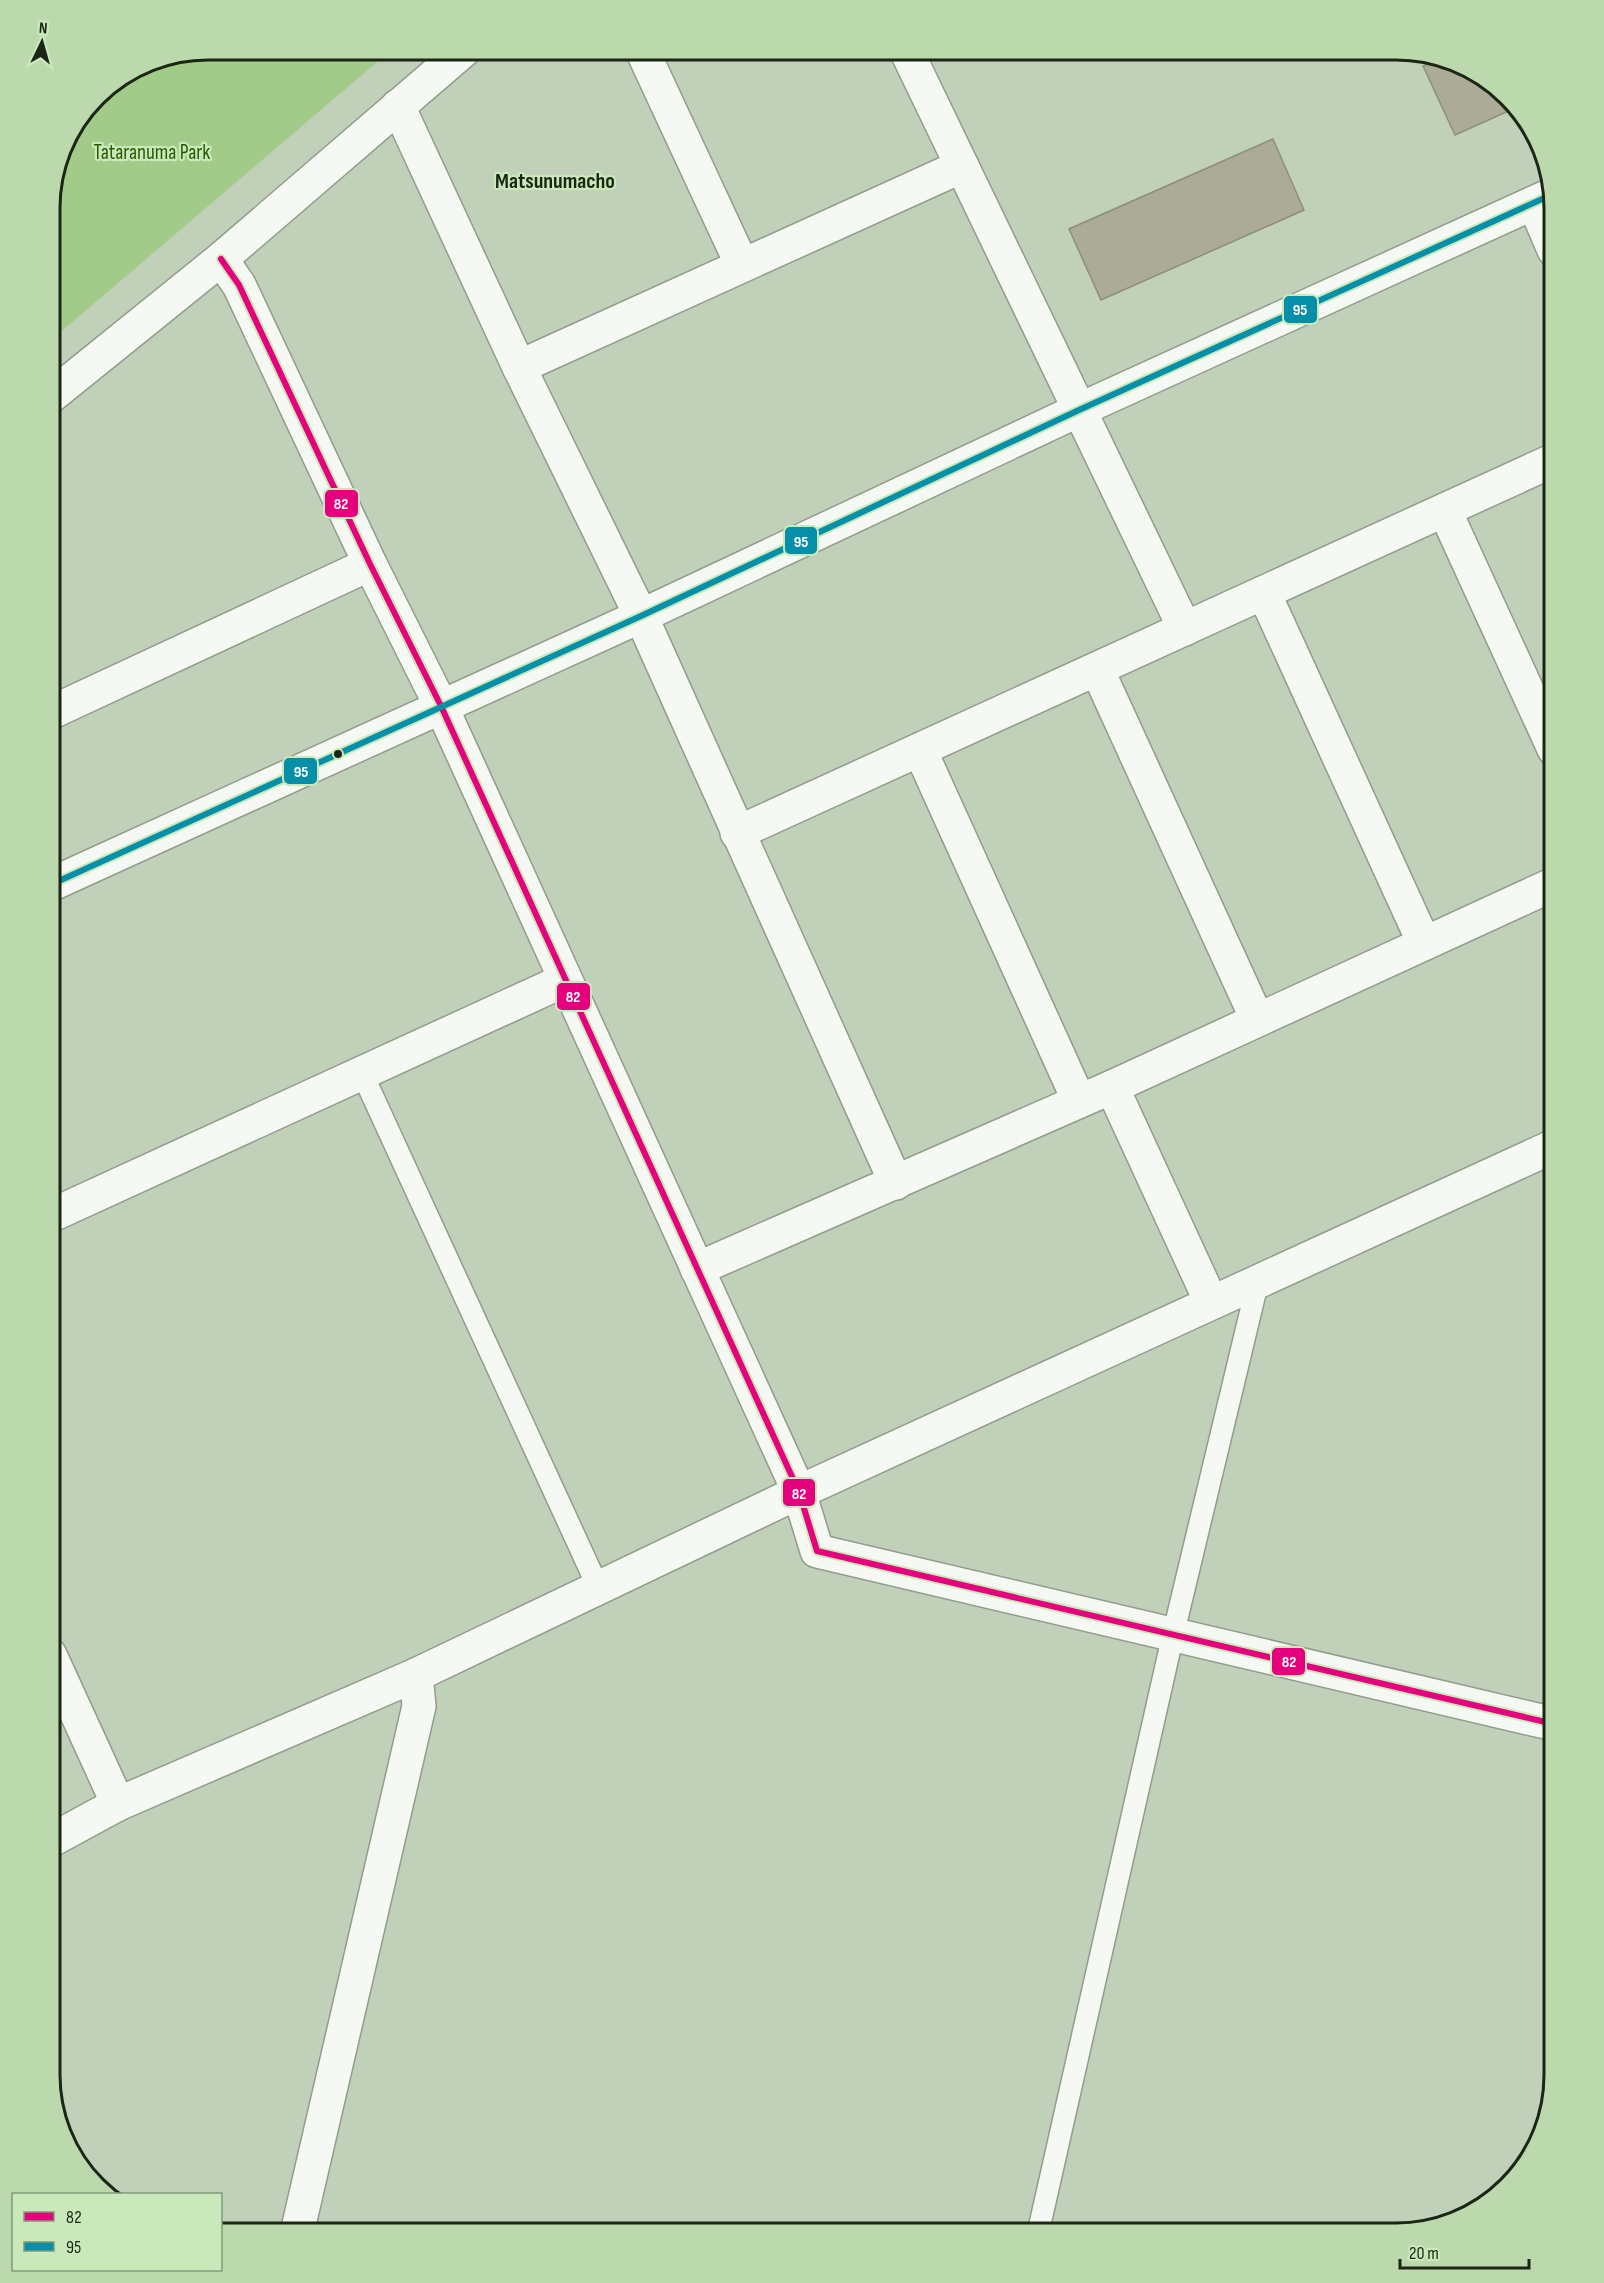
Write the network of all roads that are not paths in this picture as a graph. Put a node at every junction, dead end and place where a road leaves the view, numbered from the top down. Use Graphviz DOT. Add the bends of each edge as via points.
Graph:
graph roads {
  1 [pos="452,60"];
  2 [pos="647,60"];
  3 [pos="911,60"];
  4 [pos="398,106"];
  5 [pos="962,166"];
  6 [pos="1542,199"];
  7 [pos="221,259"];
  8 [pos="742,265"];
  9 [pos="519,367"];
  10 [pos="60,389"];
  11 [pos="1079,410"];
  12 [pos="1544,465"];
  13 [pos="1445,511"];
  14 [pos="370,564"];
  15 [pos="1264,593"];
  16 [pos="641,616"];
  17 [pos="1185,628"];
  18 [pos="1097,669"];
  19 [pos="441,706"];
  20 [pos="60,708"];
  21 [pos="1544,727"];
  22 [pos="920,750"];
  23 [pos="737,832"];
  24 [pos="60,880"];
  25 [pos="1544,889"];
  26 [pos="1424,943"];
  27 [pos="565,981"];
  28 [pos="1257,1019"];
  29 [pos="362,1073"];
  30 [pos="1112,1087"];
  31 [pos="1079,1101"];
  32 [pos="1544,1151"];
  33 [pos="896,1183"];
  34 [pos="60,1211"];
  35 [pos="698,1269"];
  36 [pos="1258,1281"];
  37 [pos="1211,1302"];
  38 [pos="799,1492"];
  39 [pos="598,1587"];
  40 [pos="1173,1635"];
  41 [pos="417,1675"];
  42 [pos="60,1677"];
  43 [pos="1544,1722"];
  44 [pos="118,1804"];
  45 [pos="60,1836"];
  46 [pos="299,2223"];
  47 [pos="1040,2223"];
  1 -- 4 [label="street"];
  2 -- 8 [label="street"];
  3 -- 5 [label="street"];
  4 -- 7 [label="street"];
  4 -- 9 [label="street"];
  5 -- 8 [label="street"];
  5 -- 11 [label="street"];
  6 -- 11 [label="street"];
  7 -- 10 [label="street"];
  7 -- 14 [label="street" via="239,285"];
  8 -- 9 [label="street"];
  9 -- 16 [label="street"];
  11 -- 16 [label="street"];
  11 -- 17 [label="street"];
  12 -- 13 [label="street"];
  13 -- 15 [label="street"];
  13 -- 21 [label="street"];
  14 -- 19 [label="street"];
  14 -- 20 [label="street"];
  15 -- 17 [label="street"];
  15 -- 26 [label="street"];
  16 -- 19 [label="street"];
  16 -- 23 [label="street"];
  17 -- 18 [label="street"];
  18 -- 22 [label="street"];
  18 -- 28 [label="street"];
  19 -- 24 [label="street"];
  19 -- 27 [label="street"];
  22 -- 23 [label="street"];
  22 -- 31 [label="street"];
  23 -- 33 [label="street"];
  25 -- 26 [label="street"];
  26 -- 28 [label="street"];
  27 -- 29 [label="street"];
  27 -- 35 [label="street"];
  28 -- 30 [label="street"];
  29 -- 34 [label="street"];
  29 -- 39 [label="lane"];
  30 -- 31 [label="street"];
  30 -- 37 [label="street"];
  31 -- 33 [label="street"];
  32 -- 36 [label="street"];
  33 -- 35 [label="street"];
  35 -- 38 [label="street"];
  36 -- 37 [label="street"];
  36 -- 40 [label="lane"];
  37 -- 38 [label="street"];
  38 -- 39 [label="street"];
  38 -- 40 [label="street" via="817,1551"];
  39 -- 41 [label="street"];
  40 -- 43 [label="street"];
  40 -- 47 [label="lane"];
  41 -- 44 [label="street"];
  41 -- 46 [label="street" via="419,1706"];
  42 -- 44 [label="street"];
  44 -- 45 [label="street"];
}
